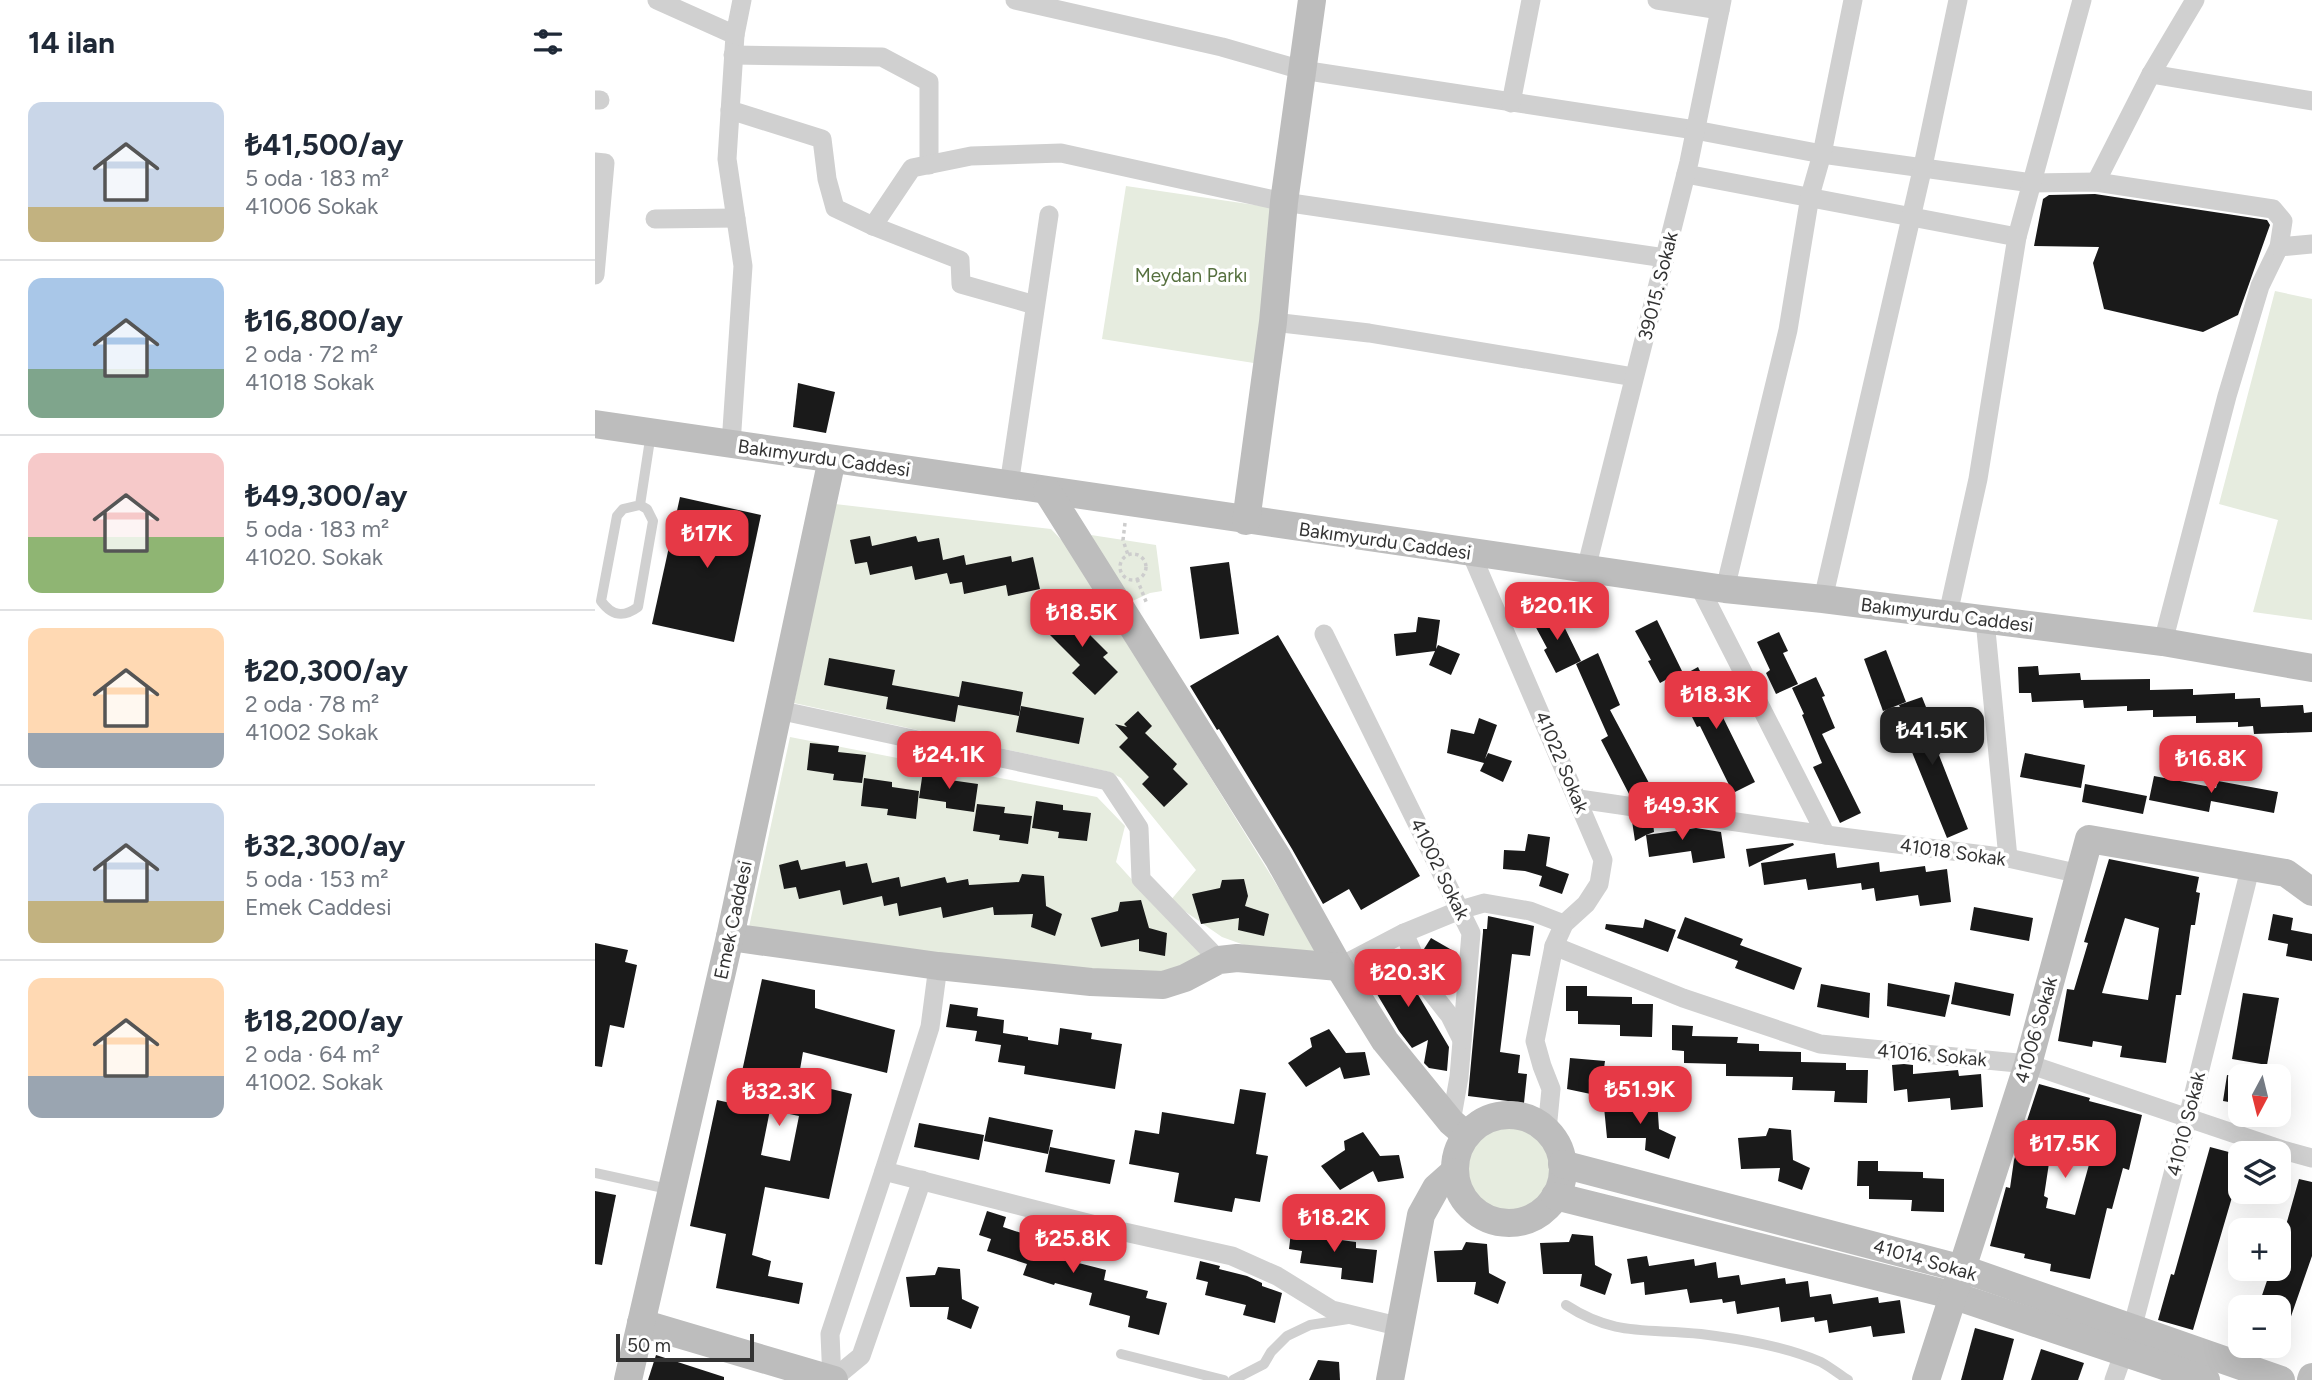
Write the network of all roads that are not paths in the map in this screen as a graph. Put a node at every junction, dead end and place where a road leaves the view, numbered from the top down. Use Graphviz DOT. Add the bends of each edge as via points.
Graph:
graph roads {
  1 [pos="657,0"];
  2 [pos="742,0"];
  3 [pos="1016,0"];
  4 [pos="1312,0"];
  5 [pos="1531,0"];
  6 [pos="1657,0"];
  7 [pos="1853,0"];
  8 [pos="1958,0"];
  9 [pos="2082,0"];
  10 [pos="2195,0"];
  11 [pos="1039,3"];
  12 [pos="1721,5"];
  13 [pos="734,45"];
  14 [pos="1302,70"];
  15 [pos="2151,74"];
  16 [pos="2312,101"];
  17 [pos="1511,103"];
  18 [pos="730,110"];
  19 [pos="1695,130"];
  20 [pos="1822,154"];
  21 [pos="595,162"];
  22 [pos="929,165"];
  23 [pos="1923,166"];
  24 [pos="1686,174"];
  25 [pos="2097,182"];
  26 [pos="2032,183"];
  27 [pos="1810,196"];
  28 [pos="1284,202"];
  29 [pos="1049,215"];
  30 [pos="1911,217"];
  31 [pos="736,218"];
  32 [pos="655,219"];
  33 [pos="873,226"];
  34 [pos="2017,237"];
  35 [pos="2312,244"];
  36 [pos="2279,247"];
  37 [pos="1665,258"];
  38 [pos="595,275"];
  39 [pos="1035,305"];
  40 [pos="1273,322"];
  41 [pos="1635,377"];
  42 [pos="595,424"];
  43 [pos="651,433"];
  44 [pos="731,444"];
  45 [pos="832,459"];
  46 [pos="1009,485"];
  47 [pos="1047,491"];
  48 [pos="639,505"];
  49 [pos="1246,521"];
  50 [pos="1471,553"];
  51 [pos="1586,569"];
  52 [pos="1712,587"];
  53 [pos="1823,599"];
  54 [pos="1948,614"];
  55 [pos="1985,620"];
  56 [pos="1324,634"];
  57 [pos="2163,642"];
  58 [pos="2312,655"];
  59 [pos="2259,660"];
  60 [pos="2312,668"];
  61 [pos="779,710"];
  62 [pos="1579,799"];
  63 [pos="1826,835"];
  64 [pos="2008,858"];
  65 [pos="2251,865"];
  66 [pos="2080,874"];
  67 [pos="2312,892"];
  68 [pos="1460,910"];
  69 [pos="1564,924"];
  70 [pos="1404,933"];
  71 [pos="730,937"];
  72 [pos="1554,946"];
  73 [pos="1219,960"];
  74 [pos="938,966"];
  75 [pos="1339,967"];
  76 [pos="1462,1041"];
  77 [pos="2028,1064"];
  78 [pos="2189,1118"];
  79 [pos="1459,1129"];
  80 [pos="1547,1130"];
  81 [pos="2312,1158"];
  82 [pos="1562,1164"];
  83 [pos="884,1171"];
  84 [pos="1454,1172"];
  85 [pos="595,1173"];
  86 [pos="922,1180"];
  87 [pos="672,1189"];
  88 [pos="1555,1196"];
  89 [pos="1963,1269"];
  90 [pos="1955,1296"];
  91 [pos="1566,1306"];
  92 [pos="1359,1317"];
  93 [pos="641,1323"];
  94 [pos="1401,1327"];
  95 [pos="2128,1340"];
  96 [pos="1121,1354"];
  97 [pos="628,1380"];
  98 [pos="833,1380"];
  99 [pos="1224,1380"];
  100 [pos="1233,1380"];
  101 [pos="1390,1380"];
  102 [pos="1848,1380"];
  103 [pos="1926,1380"];
  104 [pos="2114,1380"];
  105 [pos="2206,1380"];
  106 [pos="2281,1380"];
  1 -- 13 [label="street"];
  2 -- 13 [label="street"];
  3 -- 11 [label="street"];
  4 -- 14 [label="street"];
  5 -- 17 [label="street"];
  6 -- 12 [label="street"];
  7 -- 20 [label="street"];
  8 -- 23 [label="street"];
  9 -- 26 [label="street"];
  10 -- 15 [label="street"];
  11 -- 14 [label="street"];
  12 -- 19 [label="street, 39015. Sokak"];
  13 -- 18 [label="street"];
  13 -- 22 [label="street" via="882,57 929,82"];
  14 -- 17 [label="street"];
  14 -- 28 [label="street"];
  15 -- 16 [label="street"];
  15 -- 25 [label="street"];
  17 -- 19 [label="street"];
  18 -- 31 [label="street" via="727,159"];
  18 -- 33 [label="street" via="822,139 835,208"];
  19 -- 20 [label="street"];
  19 -- 24 [label="street, 39015. Sokak"];
  20 -- 23 [label="street"];
  20 -- 27 [label="street"];
  21 -- 38 [label="street" via="605,163"];
  22 -- 28 [label="street" via="971,156 1061,153"];
  22 -- 33 [label="street" via="912,168"];
  23 -- 26 [label="street"];
  23 -- 30 [label="street"];
  24 -- 27 [label="street"];
  24 -- 37 [label="street, 39015. Sokak"];
  25 -- 26 [label="street"];
  25 -- 36 [label="street" via="2273,209 2283,221"];
  26 -- 34 [label="street"];
  27 -- 30 [label="street"];
  27 -- 52 [label="street" via="1788,330"];
  28 -- 37 [label="street"];
  28 -- 40 [label="street"];
  29 -- 39 [label="street"];
  30 -- 34 [label="street"];
  30 -- 53 [label="street"];
  31 -- 32 [label="street"];
  31 -- 44 [label="street" via="743,266"];
  33 -- 39 [label="street" via="960,260 961,284"];
  34 -- 54 [label="street" via="1978,479"];
  35 -- 36 [label="street"];
  36 -- 57 [label="street" via="2260,286 2227,396"];
  37 -- 41 [label="street, 39015. Sokak"];
  39 -- 46 [label="street"];
  40 -- 41 [label="street" via="1369,333"];
  40 -- 49 [label="street"];
  41 -- 51 [label="street, 39015. Sokak"];
  42 -- 43 [label="street, Bakımyurdu Caddesi"];
  43 -- 44 [label="street, Bakımyurdu Caddesi"];
  43 -- 48 [label="lane"];
  44 -- 45 [label="street, Bakımyurdu Caddesi"];
  45 -- 46 [label="street, Bakımyurdu Caddesi"];
  45 -- 61 [label="street, Emek Caddesi"];
  46 -- 47 [label="street, Bakımyurdu Caddesi"];
  47 -- 49 [label="street, Bakımyurdu Caddesi"];
  47 -- 75 [label="street" via="1278,858"];
  48 -- 48 [label="lane" via="617,516 601,601 616,615 638,607 653,522 647,509"];
  49 -- 50 [label="street, Bakımyurdu Caddesi"];
  50 -- 51 [label="street, Bakımyurdu Caddesi"];
  50 -- 62 [label="street, 41022 Sokak"];
  51 -- 52 [label="street, Bakımyurdu Caddesi"];
  52 -- 53 [label="street, Bakımyurdu Caddesi"];
  52 -- 63 [label="street"];
  53 -- 54 [label="street, Bakımyurdu Caddesi"];
  54 -- 55 [label="street, Bakımyurdu Caddesi"];
  55 -- 57 [label="street, Bakımyurdu Caddesi"];
  55 -- 64 [label="street"];
  56 -- 68 [label="street, 41002 Sokak"];
  57 -- 59 [label="street, Bakımyurdu Caddesi"];
  58 -- 59 [label="street, Bakımyurdu Caddesi"];
  59 -- 60 [label="street, Bakımyurdu Caddesi"];
  61 -- 71 [label="street, Emek Caddesi"];
  61 -- 73 [label="street" via="1108,781 1139,828 1141,879"];
  62 -- 63 [label="street, 41018 Sokak"];
  62 -- 69 [label="street, 41022 Sokak" via="1603,860 1599,884"];
  63 -- 64 [label="street, 41018 Sokak"];
  64 -- 66 [label="street, 41018 Sokak"];
  65 -- 66 [label="street, 41006 Sokak" via="2089,839"];
  65 -- 67 [label="street" via="2286,873"];
  65 -- 78 [label="street, 41010 Sokak"];
  66 -- 77 [label="street, 41006 Sokak"];
  68 -- 69 [label="street" via="1484,903 1530,911"];
  68 -- 70 [label="street"];
  68 -- 76 [label="street, 41002 Sokak" via="1471,933"];
  69 -- 72 [label="street, 41022 Sokak"];
  70 -- 75 [label="street"];
  70 -- 76 [label="street" via="1428,988"];
  71 -- 74 [label="street"];
  71 -- 87 [label="street, Emek Caddesi"];
  72 -- 77 [label="street, 41016. Sokak" via="1683,998 1820,1044"];
  72 -- 80 [label="street, 41022 Sokak" via="1535,1041 1551,1089"];
  73 -- 74 [label="street" via="1163,985"];
  73 -- 75 [label="street"];
  74 -- 83 [label="street" via="929,1027"];
  75 -- 79 [label="street" via="1385,1041"];
  76 -- 79 [label="street, 41002 Sokak"];
  77 -- 78 [label="street, 41016. Sokak"];
  77 -- 89 [label="street, 41006 Sokak"];
  78 -- 81 [label="street, 41016. Sokak"];
  78 -- 95 [label="street, 41010 Sokak"];
  79 -- 80 [label="street" via="1493,1116 1517,1115"];
  79 -- 84 [label="street"];
  80 -- 82 [label="street" via="1561,1151"];
  82 -- 88 [label="street"];
  82 -- 89 [label="street, 41014 Sokak"];
  83 -- 86 [label="street"];
  83 -- 98 [label="street" via="830,1334"];
  84 -- 88 [label="street" via="1468,1206 1489,1220 1526,1221 1543,1212"];
  84 -- 94 [label="street" via="1436,1188 1421,1215"];
  85 -- 87 [label="lane"];
  86 -- 92 [label="street" via="1231,1256 1277,1276 1332,1310"];
  86 -- 98 [label="street" via="861,1356"];
  87 -- 93 [label="street, Emek Caddesi"];
  88 -- 90 [label="street, 41014 Sokak"];
  89 -- 90 [label="street, 41006 Sokak"];
  89 -- 95 [label="street, 41014 Sokak"];
  90 -- 95 [label="street, 41014 Sokak"];
  90 -- 103 [label="street, 41006 Sokak"];
  91 -- 102 [label="lane" via="1624,1330 1700,1334 1769,1345 1822,1363"];
  92 -- 94 [label="street"];
  92 -- 100 [label="lane" via="1310,1325 1287,1336 1264,1364"];
  93 -- 97 [label="street, Emek Caddesi"];
  93 -- 98 [label="street"];
  94 -- 101 [label="street"];
  95 -- 104 [label="street, 41010 Sokak"];
  95 -- 105 [label="street, 41014 Sokak"];
  95 -- 106 [label="street, 41014 Sokak"];
  96 -- 99 [label="lane"];
}
